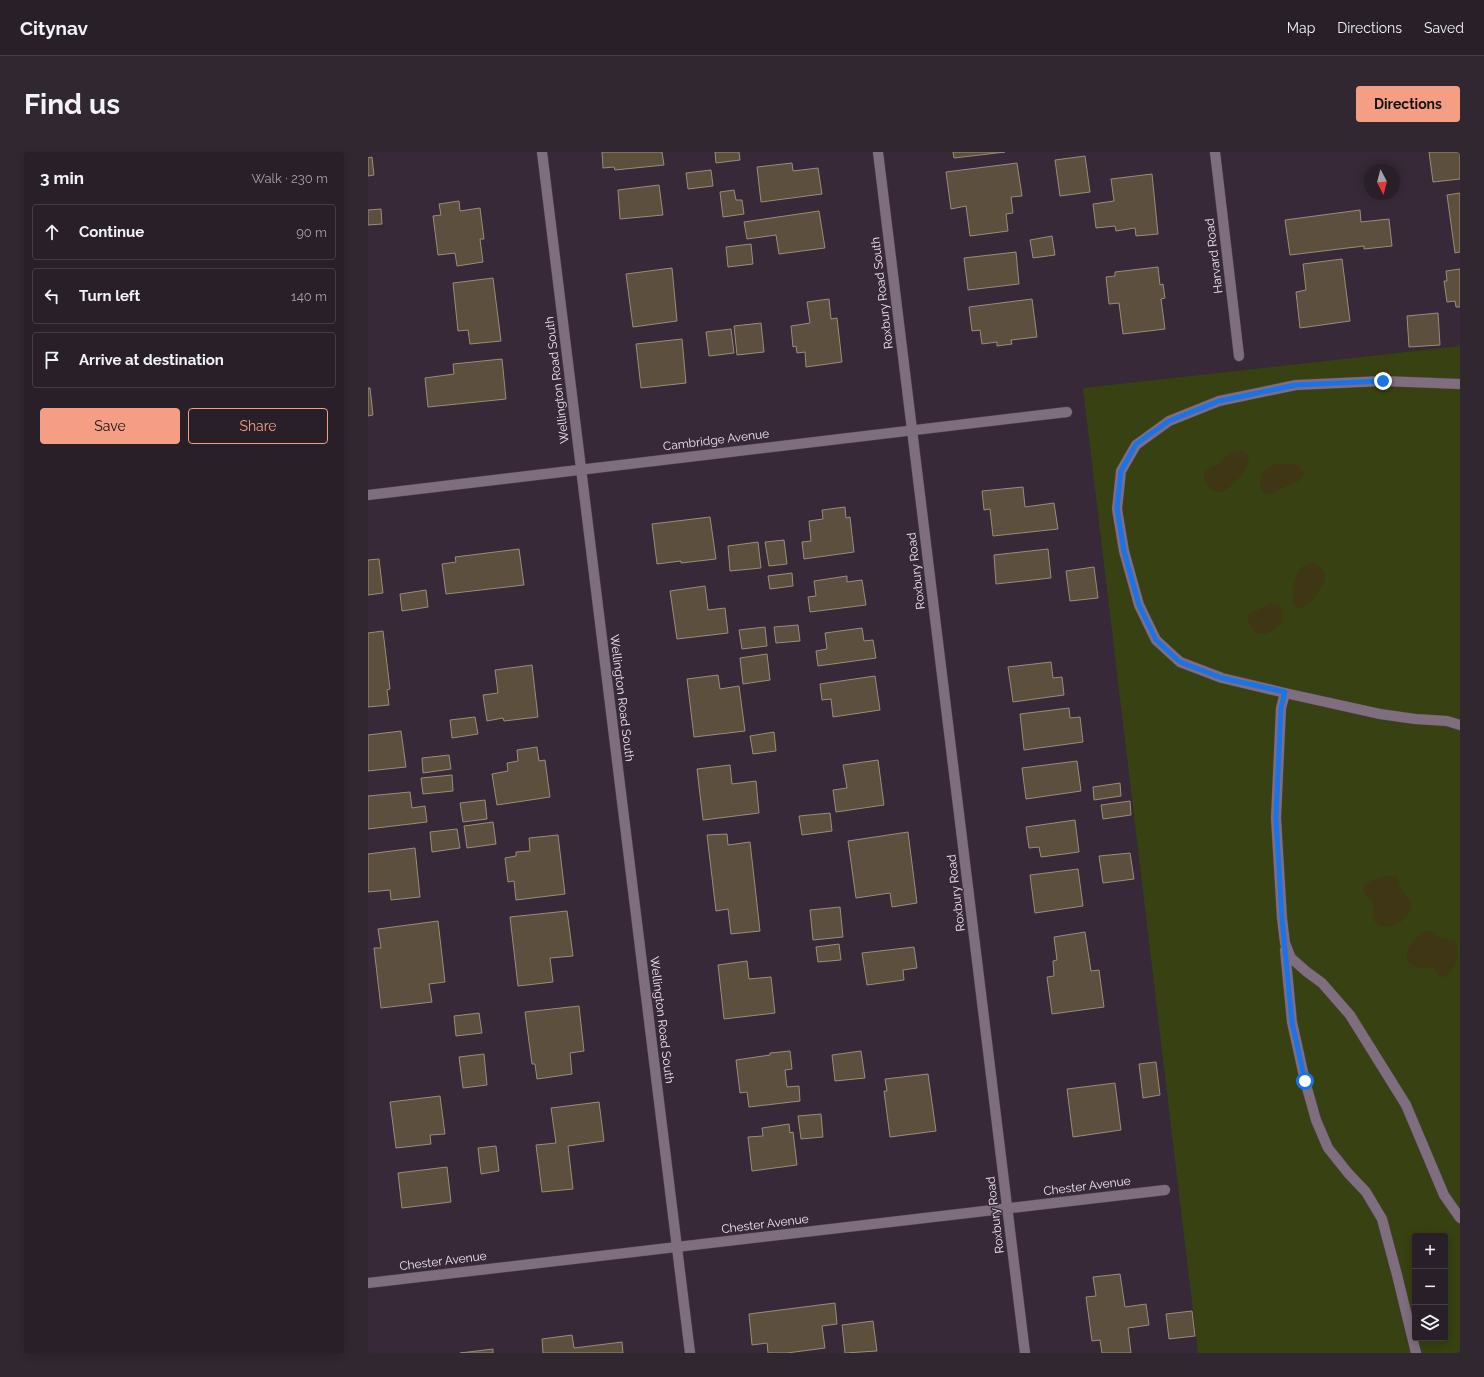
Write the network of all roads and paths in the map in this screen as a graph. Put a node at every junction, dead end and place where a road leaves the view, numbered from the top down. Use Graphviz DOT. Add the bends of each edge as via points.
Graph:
graph roads {
  1 [pos="542,152"];
  2 [pos="878,152"];
  3 [pos="1215,152"];
  4 [pos="1239,356"];
  5 [pos="1460,384"];
  6 [pos="1067,412"];
  7 [pos="912,430"];
  8 [pos="581,469"];
  9 [pos="368,495"];
  10 [pos="1285,692"];
  11 [pos="1460,725"];
  12 [pos="1285,943"];
  13 [pos="1165,1190"];
  14 [pos="1008,1208"];
  15 [pos="1460,1218"];
  16 [pos="677,1247"];
  17 [pos="368,1283"];
  18 [pos="690,1353"];
  19 [pos="1025,1353"];
  20 [pos="1416,1353"];
  1 -- 8 [label="street, Wellington Road South"];
  2 -- 7 [label="street, Roxbury Road South"];
  3 -- 4 [label="street, Harvard Road"];
  5 -- 10 [label="street" via="1383,381 1296,385 1219,401 1169,421 1136,444 1121,471 1117,508 1124,551 1139,605 1156,640 1180,662 1222,678"];
  6 -- 7 [label="street, Cambridge Avenue"];
  7 -- 8 [label="street, Cambridge Avenue"];
  7 -- 14 [label="street, Roxbury Road"];
  8 -- 9 [label="street, Cambridge Avenue"];
  8 -- 16 [label="street, Wellington Road South"];
  10 -- 11 [label="street" via="1380,714 1447,721"];
  10 -- 12 [label="street" via="1281,708 1276,818"];
  12 -- 15 [label="street" via="1291,958 1322,983 1350,1015 1406,1105 1444,1195"];
  12 -- 20 [label="street" via="1292,1022 1316,1120 1328,1148 1366,1192 1382,1219"];
  13 -- 14 [label="street, Chester Avenue"];
  14 -- 16 [label="street, Chester Avenue"];
  14 -- 19 [label="street, Roxbury Road"];
  16 -- 17 [label="street, Chester Avenue"];
  16 -- 18 [label="street, Wellington Road South"];
}
